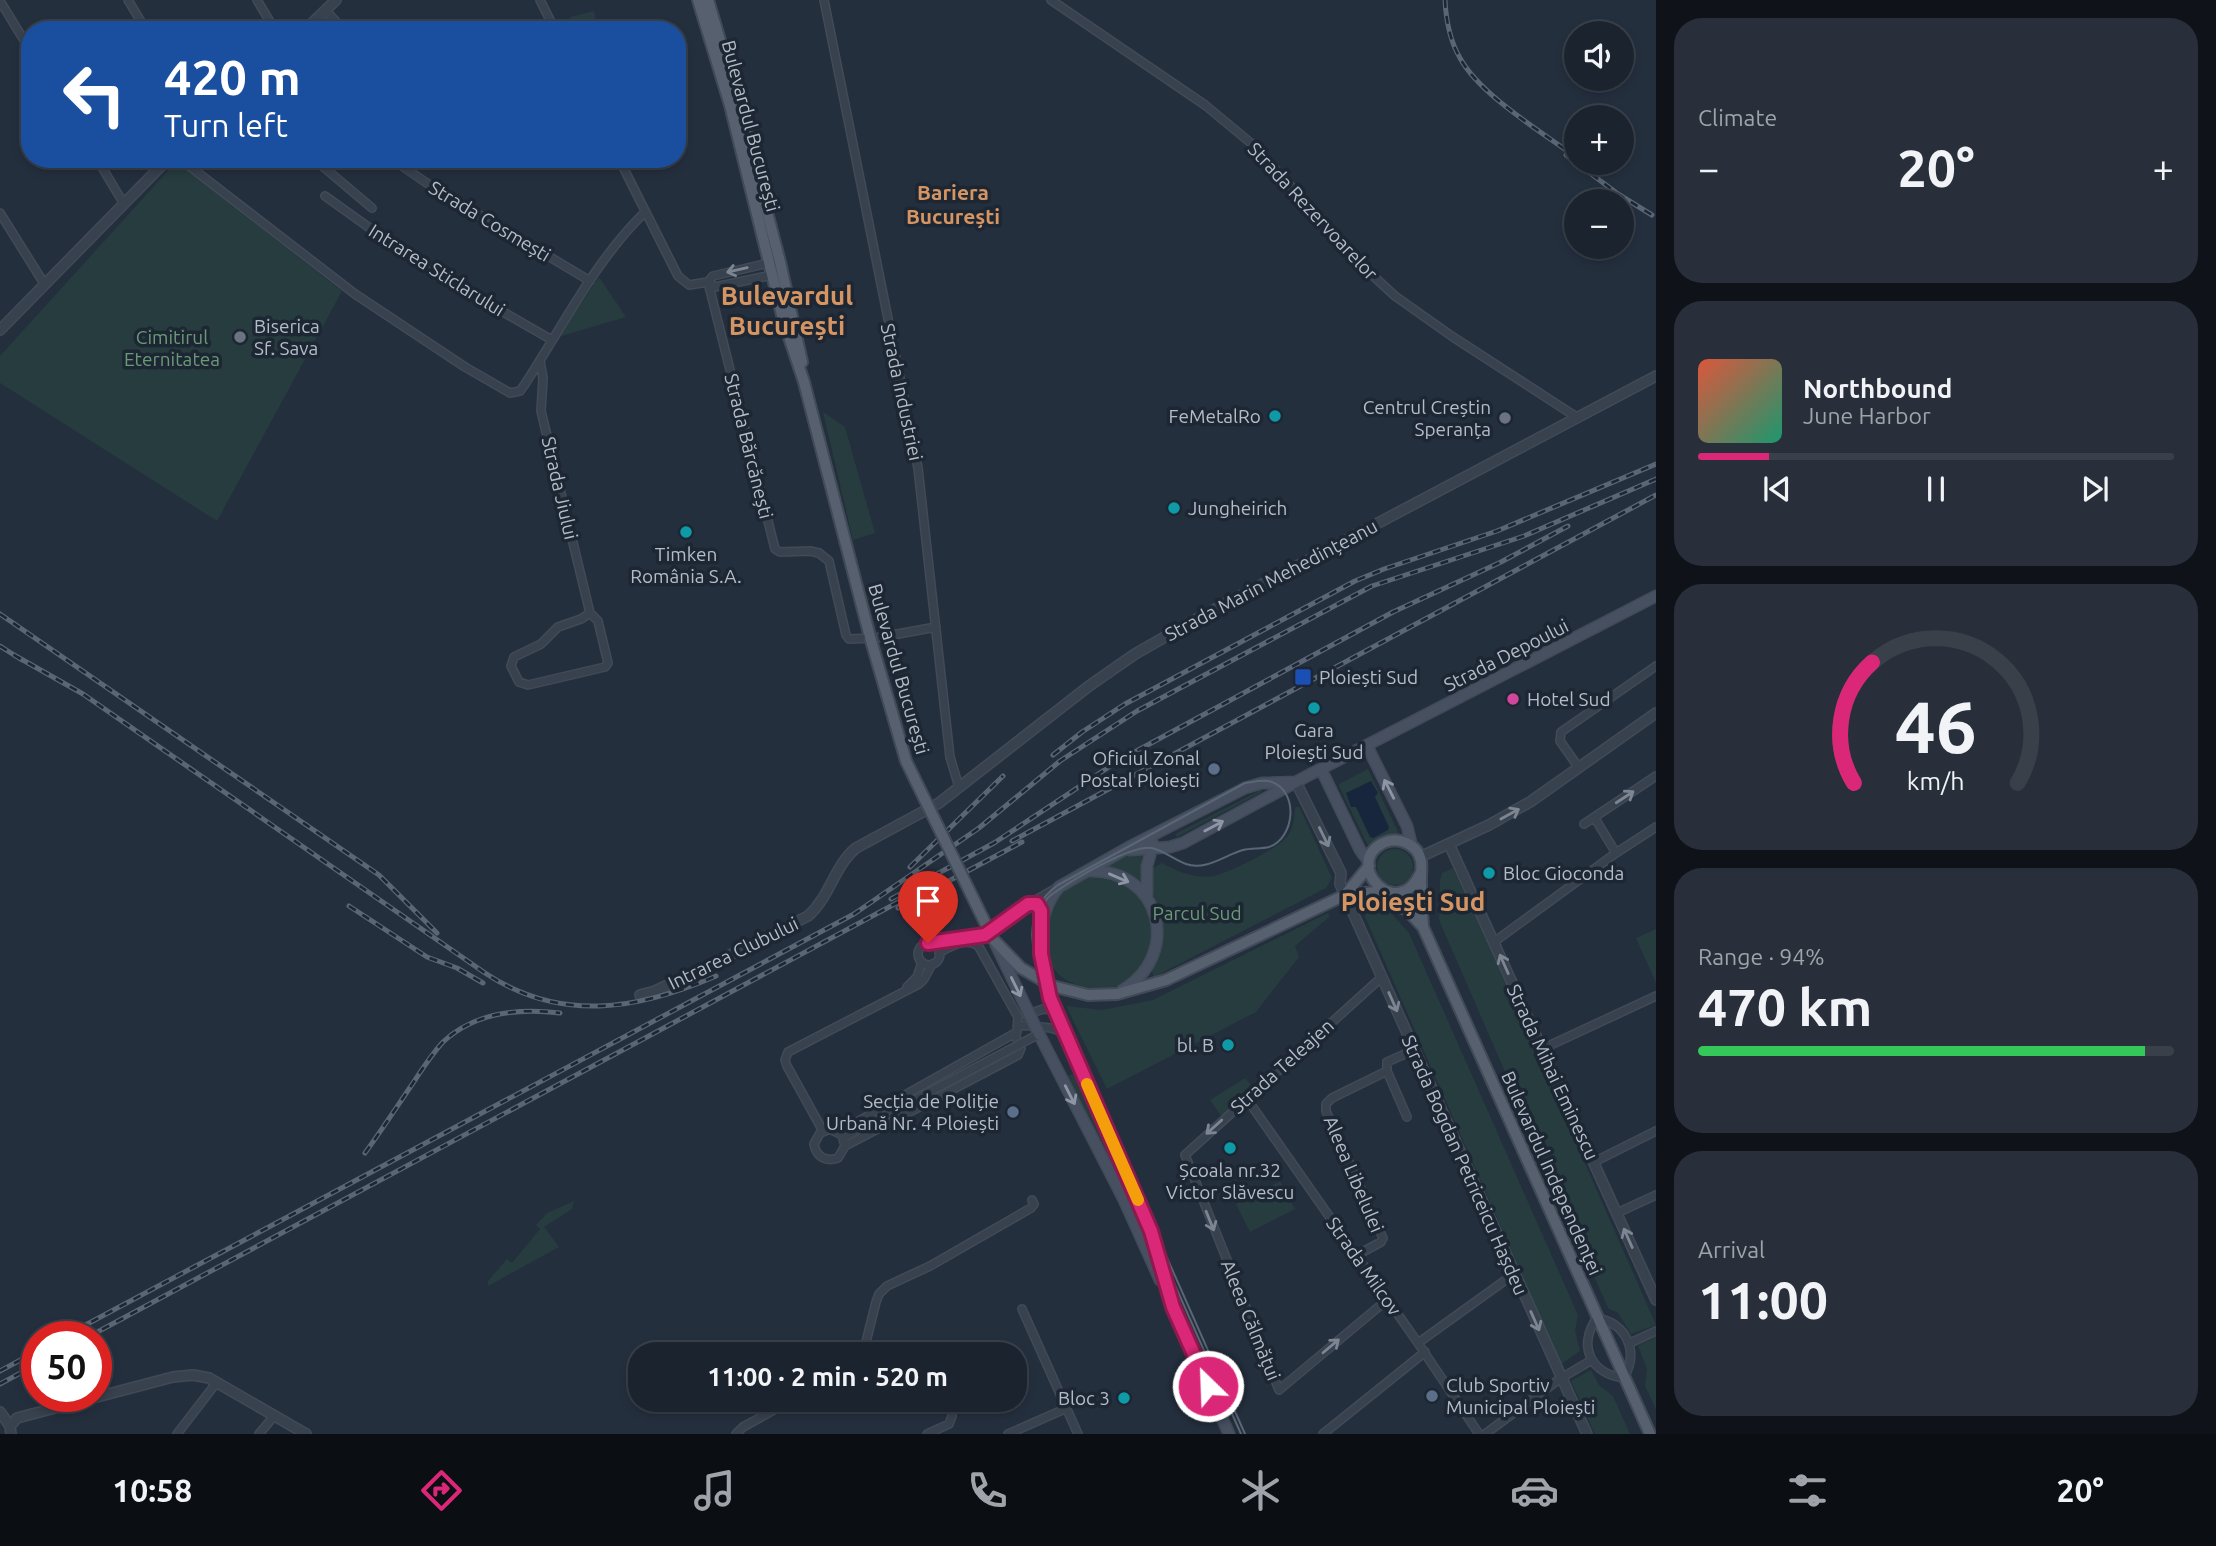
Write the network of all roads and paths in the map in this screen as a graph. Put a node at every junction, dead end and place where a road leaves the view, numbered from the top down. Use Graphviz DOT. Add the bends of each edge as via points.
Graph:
graph roads {
  1 [pos="128,0"];
  2 [pos="257,0"];
  3 [pos="336,0"];
  4 [pos="540,0"];
  5 [pos="698,0"];
  6 [pos="708,0"];
  7 [pos="824,0"];
  8 [pos="1051,0"];
  9 [pos="0,1"];
  10 [pos="325,10"];
  11 [pos="141,21"];
  12 [pos="270,21"];
  13 [pos="313,21"];
  14 [pos="335,21"];
  15 [pos="550,21"];
  16 [pos="21,35"];
  17 [pos="102,168"];
  18 [pos="159,168"];
  19 [pos="192,168"];
  20 [pos="325,168"];
  21 [pos="405,168"];
  22 [pos="623,168"];
  23 [pos="325,196"];
  24 [pos="124,204"];
  25 [pos="372,208"];
  26 [pos="0,213"];
  27 [pos="644,213"];
  28 [pos="769,263"];
  29 [pos="772,275"];
  30 [pos="590,281"];
  31 [pos="708,282"];
  32 [pos="45,285"];
  33 [pos="0,330"];
  34 [pos="552,340"];
  35 [pos="540,361"];
  36 [pos="1656,376"];
  37 [pos="804,382"];
  38 [pos="1578,418"];
  39 [pos="1656,596"];
  40 [pos="590,613"];
  41 [pos="936,627"];
  42 [pos="1656,666"];
  43 [pos="1656,713"];
  44 [pos="1367,747"];
  45 [pos="1578,768"];
  46 [pos="1321,769"];
  47 [pos="1656,776"];
  48 [pos="1296,782"];
  49 [pos="959,786"];
  50 [pos="1594,817"];
  51 [pos="909,819"];
  52 [pos="1584,824"];
  53 [pos="1656,827"];
  54 [pos="1157,834"];
  55 [pos="1449,844"];
  56 [pos="1412,847"];
  57 [pos="1151,848"];
  58 [pos="1126,850"];
  59 [pos="1616,853"];
  60 [pos="1420,858"];
  61 [pos="1369,864"];
  62 [pos="1087,871"];
  63 [pos="1420,874"];
  64 [pos="1059,887"];
  65 [pos="1388,892"];
  66 [pos="1147,895"];
  67 [pos="1345,896"];
  68 [pos="1028,904"];
  69 [pos="1408,911"];
  70 [pos="1423,927"];
  71 [pos="1041,937"];
  72 [pos="988,938"];
  73 [pos="1494,942"];
  74 [pos="930,943"];
  75 [pos="979,947"];
  76 [pos="939,953"];
  77 [pos="922,962"];
  78 [pos="932,964"];
  79 [pos="1381,976"];
  80 [pos="1116,993"];
  81 [pos="898,994"];
  82 [pos="640,995"];
  83 [pos="1656,996"];
  84 [pos="1050,998"];
  85 [pos="1043,1009"];
  86 [pos="1055,1010"];
  87 [pos="1019,1022"];
  88 [pos="1065,1033"];
  89 [pos="1039,1034"];
  90 [pos="1015,1035"];
  91 [pos="995,1046"];
  92 [pos="1414,1049"];
  93 [pos="1542,1049"];
  94 [pos="996,1058"];
  95 [pos="1007,1062"];
  96 [pos="990,1071"];
  97 [pos="1387,1071"];
  98 [pos="1247,1099"];
  99 [pos="1407,1117"];
  100 [pos="823,1131"];
  101 [pos="1656,1131"];
  102 [pos="843,1139"];
  103 [pos="1185,1157"];
  104 [pos="1594,1162"];
  105 [pos="1136,1194"];
  106 [pos="1656,1195"];
  107 [pos="1032,1200"];
  108 [pos="1617,1213"];
  109 [pos="1149,1255"];
  110 [pos="1357,1255"];
  111 [pos="1514,1274"];
  112 [pos="1388,1299"];
  113 [pos="1656,1300"];
  114 [pos="1173,1307"];
  115 [pos="1022,1309"];
  116 [pos="1597,1318"];
  117 [pos="1656,1331"];
  118 [pos="866,1342"];
  119 [pos="1419,1343"];
  120 [pos="1630,1343"];
  121 [pos="1425,1352"];
  122 [pos="1592,1360"];
  123 [pos="1561,1378"];
  124 [pos="1624,1378"];
  125 [pos="217,1382"];
  126 [pos="1066,1408"];
  127 [pos="0,1412"];
  128 [pos="770,1412"];
  129 [pos="274,1416"];
  130 [pos="952,1416"];
  131 [pos="10,1430"];
  132 [pos="177,1434"];
  133 [pos="259,1434"];
  134 [pos="306,1434"];
  135 [pos="736,1434"];
  136 [pos="927,1434"];
  137 [pos="1008,1434"];
  138 [pos="1078,1434"];
  139 [pos="1229,1434"];
  140 [pos="1323,1434"];
  141 [pos="1479,1434"];
  142 [pos="1485,1434"];
  143 [pos="1587,1434"];
  144 [pos="1650,1434"];
  1 -- 11 [label="street"];
  2 -- 12 [label="street"];
  3 -- 10 [label="street"];
  4 -- 15 [label="street"];
  5 -- 28 [label="main road, Bulevardul București" via="730,105"];
  6 -- 37 [label="main road, Bulevardul București" via="782,273"];
  7 -- 41 [label="street, Strada Industriei" via="918,468"];
  8 -- 38 [label="street, Strada Rezervoarelor" via="1205,105 1252,144 1395,296"];
  9 -- 16 [label="street"];
  10 -- 13 [label="street"];
  10 -- 14 [label="street"];
  17 -- 24 [label="street"];
  18 -- 24 [label="street"];
  19 -- 35 [label="street" via="355,294 504,391 520,391"];
  20 -- 25 [label="street"];
  21 -- 30 [label="street, Strada Cosmești"];
  22 -- 27 [label="street"];
  23 -- 34 [label="street, Intrarea Sticlarului" via="423,264"];
  24 -- 32 [label="street"];
  26 -- 32 [label="street"];
  27 -- 30 [label="street"];
  27 -- 31 [label="street" via="678,276 689,285"];
  28 -- 29 [label="main road, Bulevardul București"];
  28 -- 31 [label="street, one-way" via="713,276"];
  29 -- 31 [label="street" via="715,287"];
  29 -- 37 [label="main road, Bulevardul București"];
  30 -- 34 [label="street"];
  31 -- 41 [label="street, Strada Bărcănești" via="775,549 819,553 829,561 849,639"];
  32 -- 33 [label="street"];
  34 -- 35 [label="street"];
  35 -- 40 [label="street, Strada Jiului" via="541,411"];
  36 -- 38 [label="street, Strada Marin Mehedințeanu"];
  37 -- 72 [label="main road, Bulevardul București, bridge" via="900,746"];
  38 -- 49 [label="street, Strada Marin Mehedințeanu" via="1135,653"];
  39 -- 44 [label="main road, Strada Depoului"];
  40 -- 40 [label="street, Strada Jiului" via="558,627 541,644 514,657 511,666 519,682 528,685 607,666 598,621"];
  41 -- 49 [label="street, Strada Industriei" via="950,757"];
  42 -- 45 [label="street" via="1561,732 1560,741"];
  43 -- 45 [label="street"];
  44 -- 46 [label="main road, Strada Depoului"];
  56 -- 44 [label="main road, one-way" via="1407,826"];
  55 -- 45 [label="street, one-way" via="1510,814"];
  46 -- 48 [label="main road, Strada Depoului"];
  46 -- 61 [label="main road"];
  50 -- 47 [label="street, one-way"];
  48 -- 54 [label="main road, Strada Depoului" via="1245,788"];
  57 -- 48 [label="main road, Strada Depoului, one-way" via="1182,843"];
  48 -- 67 [label="street, Strada Bogdan Petriceicu Hașdeu, one-way" via="1341,873"];
  49 -- 51 [label="street, Strada Marin Mehedințeanu"];
  50 -- 52 [label="street"];
  50 -- 59 [label="street"];
  51 -- 82 [label="street, Intrarea Clubului" via="844,858 808,916"];
  53 -- 59 [label="street"];
  54 -- 57 [label="main road"];
  54 -- 58 [label="main road, Strada Depoului"];
  55 -- 60 [label="street"];
  55 -- 73 [label="street, Strada Mihai Eminescu"];
  56 -- 60 [label="main road"];
  56 -- 61 [label="main road" via="1401,841 1384,842"];
  57 -- 58 [label="main road, Strada Depoului"];
  57 -- 66 [label="main road"];
  58 -- 62 [label="main road, Strada Depoului"];
  59 -- 73 [label="street"];
  60 -- 63 [label="main road, Bulevardul Independenței"];
  61 -- 65 [label="main road, Bulevardul Independenței" via="1372,880"];
  61 -- 67 [label="main road, Bulevardul București"];
  62 -- 64 [label="main road, Strada Depoului"];
  62 -- 66 [label="main road, one-way" via="1116,875"];
  63 -- 65 [label="main road" via="1405,891"];
  63 -- 70 [label="main road, Bulevardul Independenței"];
  64 -- 68 [label="street"];
  64 -- 71 [label="main road" via="1048,904"];
  65 -- 67 [label="main road, Bulevardul București"];
  65 -- 69 [label="main road, Bulevardul Independenței"];
  66 -- 80 [label="main road" via="1158,934 1153,956 1136,981"];
  67 -- 69 [label="main road" via="1386,901"];
  67 -- 79 [label="street, Strada Bogdan Petriceicu Hașdeu"];
  67 -- 80 [label="main road, Bulevardul București" via="1166,980"];
  68 -- 71 [label="street" via="1037,904 1041,911"];
  68 -- 72 [label="street"];
  69 -- 70 [label="main road, Bulevardul Independenței"];
  70 -- 116 [label="main road, Bulevardul Independenței"];
  71 -- 84 [label="main road"];
  72 -- 74 [label="street"];
  72 -- 75 [label="street"];
  72 -- 80 [label="main road, Bulevardul București, bridge" via="1021,968 1052,985 1088,995"];
  72 -- 89 [label="main road, one-way, bridge"];
  93 -- 73 [label="street, Strada Mihai Eminescu, one-way"];
  74 -- 76 [label="street"];
  74 -- 77 [label="street" via="919,950"];
  75 -- 76 [label="street" via="968,942"];
  75 -- 87 [label="street"];
  76 -- 78 [label="street"];
  77 -- 78 [label="street"];
  77 -- 81 [label="street" via="914,980"];
  78 -- 81 [label="street" via="922,982"];
  79 -- 92 [label="street, Strada Bogdan Petriceicu Hașdeu, one-way"];
  79 -- 98 [label="street, Strada Teleajen"];
  81 -- 100 [label="street" via="786,1054 787,1066"];
  83 -- 93 [label="street"];
  84 -- 85 [label="street"];
  84 -- 86 [label="main road"];
  85 -- 86 [label="street"];
  85 -- 87 [label="street"];
  86 -- 88 [label="main road"];
  87 -- 88 [label="street"];
  87 -- 90 [label="street"];
  88 -- 105 [label="main road"];
  89 -- 102 [label="street, bridge"];
  89 -- 109 [label="main road, one-way"];
  90 -- 91 [label="street"];
  90 -- 95 [label="street" via="1021,1053"];
  91 -- 94 [label="street"];
  91 -- 102 [label="street"];
  92 -- 97 [label="street, Aleea Libelulei" via="1387,1062"];
  92 -- 111 [label="street, Strada Bogdan Petriceicu Hașdeu"];
  93 -- 104 [label="street, Strada Mihai Eminescu"];
  94 -- 95 [label="street"];
  94 -- 96 [label="street"];
  95 -- 96 [label="street"];
  96 -- 102 [label="street"];
  97 -- 99 [label="street"];
  97 -- 110 [label="street, Aleea Libelulei" via="1326,1104 1383,1238"];
  98 -- 103 [label="street, Strada Teleajen, one-way"];
  98 -- 110 [label="street, Strada Milcov"];
  100 -- 102 [label="street" via="830,1129"];
  100 -- 102 [label="street" via="814,1144 822,1158 838,1158"];
  101 -- 104 [label="street"];
  103 -- 112 [label="street, Aleea Călmățui, one-way" via="1279,1390"];
  104 -- 108 [label="street, Strada Mihai Eminescu"];
  105 -- 109 [label="main road"];
  105 -- 114 [label="main road"];
  106 -- 108 [label="street"];
  107 -- 118 [label="street" via="1031,1208 887,1286 878,1294"];
  113 -- 108 [label="street, Strada Mihai Eminescu, one-way"];
  109 -- 114 [label="main road"];
  110 -- 112 [label="street, Strada Milcov"];
  111 -- 119 [label="street"];
  111 -- 123 [label="street, Strada Bogdan Petriceicu Hașdeu, one-way"];
  112 -- 119 [label="street, Strada Milcov"];
  114 -- 139 [label="main road"];
  115 -- 126 [label="street"];
  116 -- 120 [label="street" via="1616,1325"];
  116 -- 122 [label="street" via="1587,1341"];
  116 -- 124 [label="main road, Bulevardul Independenței"];
  117 -- 120 [label="street"];
  119 -- 121 [label="street, Strada Milcov"];
  120 -- 124 [label="street" via="1631,1361"];
  121 -- 140 [label="street"];
  121 -- 141 [label="street, Strada Milcov"];
  122 -- 123 [label="street"];
  122 -- 124 [label="street" via="1607,1374"];
  123 -- 142 [label="street"];
  123 -- 143 [label="street, Strada Bogdan Petriceicu Hașdeu"];
  124 -- 144 [label="main road, Bulevardul Independenței"];
  125 -- 129 [label="street"];
  125 -- 131 [label="street" via="201,1376 173,1377 17,1418"];
  125 -- 132 [label="street"];
  126 -- 137 [label="street"];
  126 -- 138 [label="street"];
  127 -- 131 [label="street"];
  128 -- 135 [label="street"];
  129 -- 133 [label="street"];
  129 -- 134 [label="street"];
  130 -- 136 [label="street" via="949,1424"];
}
